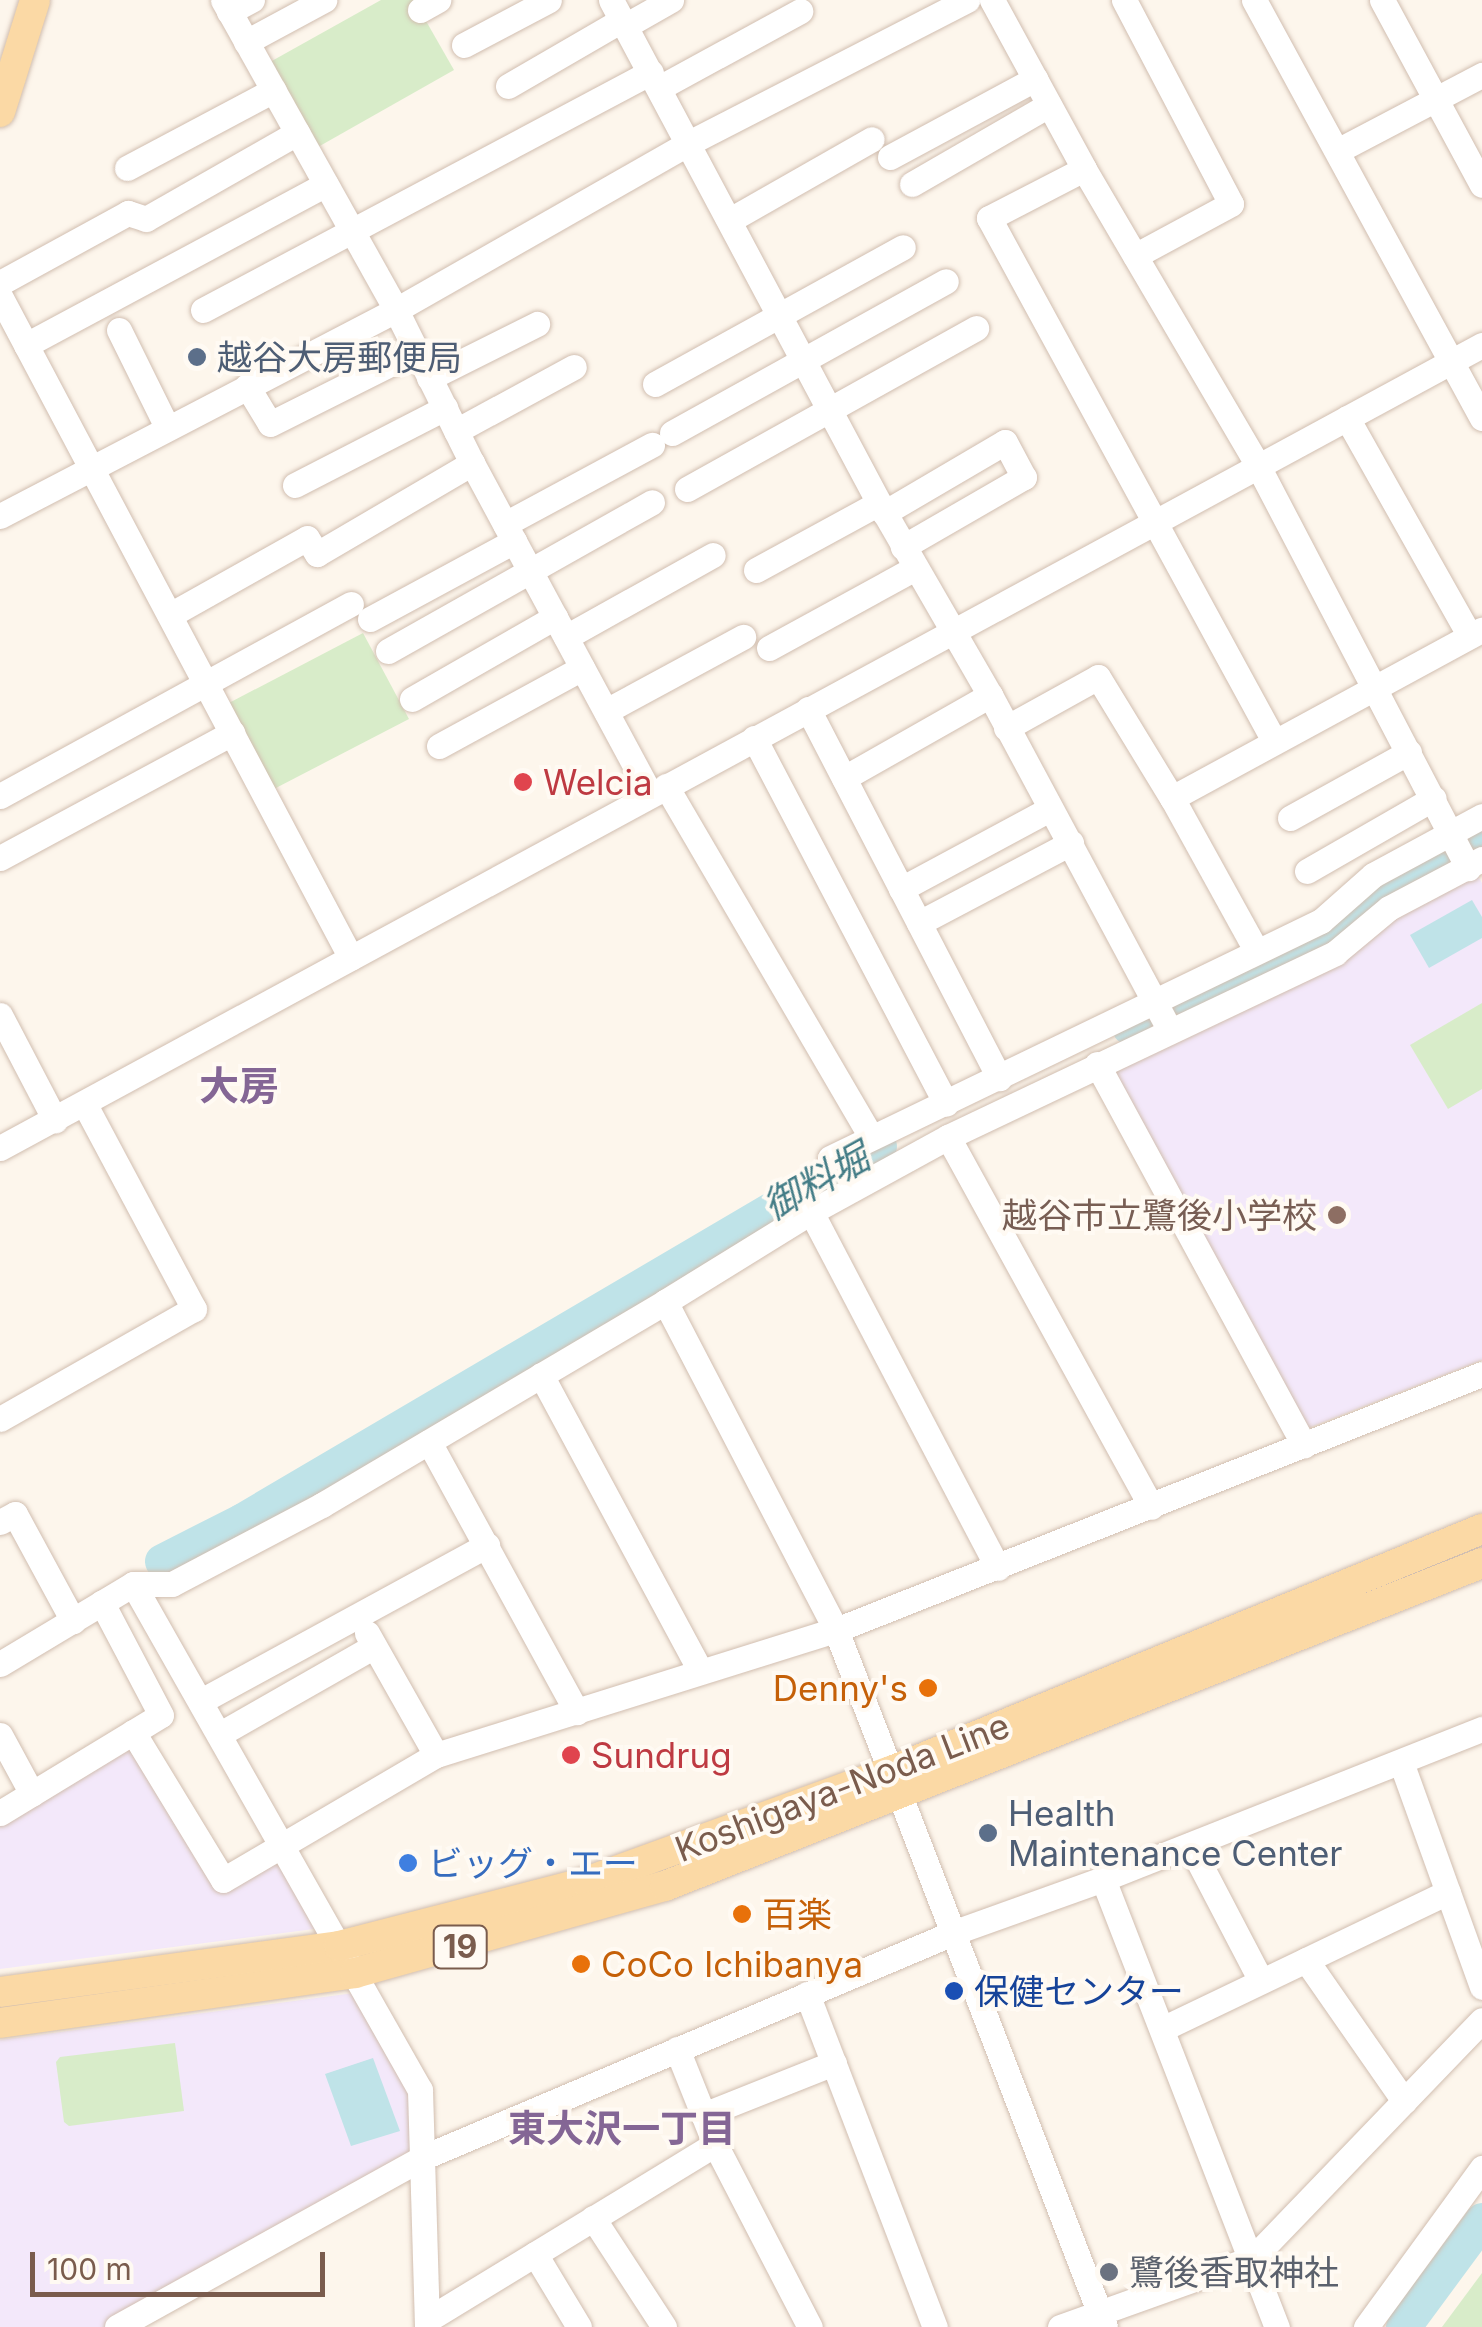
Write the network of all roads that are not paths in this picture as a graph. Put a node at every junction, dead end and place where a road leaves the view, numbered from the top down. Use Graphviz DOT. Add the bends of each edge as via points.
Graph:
graph roads {
  1 [pos="35,0"];
  2 [pos="324,0"];
  3 [pos="549,0"];
  4 [pos="672,0"];
  5 [pos="967,0"];
  6 [pos="992,0"];
  7 [pos="1124,0"];
  8 [pos="1254,0"];
  9 [pos="1382,0"];
  10 [pos="235,4"];
  11 [pos="800,11"];
  12 [pos="619,15"];
  13 [pos="246,42"];
  14 [pos="464,45"];
  15 [pos="1482,74"];
  16 [pos="655,80"];
  17 [pos="1035,80"];
  18 [pos="508,86"];
  19 [pos="274,90"];
  20 [pos="1436,98"];
  21 [pos="1049,105"];
  22 [pos="0,112"];
  23 [pos="297,133"];
  24 [pos="690,143"];
  25 [pos="1336,151"];
  26 [pos="127,168"];
  27 [pos="1084,169"];
  28 [pos="326,184"];
  29 [pos="912,184"];
  30 [pos="1482,185"];
  31 [pos="730,220"];
  32 [pos="352,230"];
  33 [pos="903,246"];
  34 [pos="1135,256"];
  35 [pos="946,281"];
  36 [pos="0,283"];
  37 [pos="0,296"];
  38 [pos="204,310"];
  39 [pos="396,310"];
  40 [pos="779,313"];
  41 [pos="537,324"];
  42 [pos="976,328"];
  43 [pos="118,330"];
  44 [pos="26,345"];
  45 [pos="1482,345"];
  46 [pos="416,351"];
  47 [pos="804,361"];
  48 [pos="1450,362"];
  49 [pos="574,367"];
  50 [pos="429,378"];
  51 [pos="654,384"];
  52 [pos="247,386"];
  53 [pos="830,409"];
  54 [pos="1347,418"];
  55 [pos="1482,418"];
  56 [pos="450,420"];
  57 [pos="167,427"];
  58 [pos="472,464"];
  59 [pos="1258,466"];
  60 [pos="90,467"];
  61 [pos="295,484"];
  62 [pos="687,488"];
  63 [pos="652,502"];
  64 [pos="882,508"];
  65 [pos="0,516"];
  66 [pos="1155,522"];
  67 [pos="509,533"];
  68 [pos="714,555"];
  69 [pos="909,558"];
  70 [pos="530,570"];
  71 [pos="756,570"];
  72 [pos="170,615"];
  73 [pos="560,627"];
  74 [pos="952,629"];
  75 [pos="1476,633"];
  76 [pos="744,637"];
  77 [pos="769,648"];
  78 [pos="388,650"];
  79 [pos="582,668"];
  80 [pos="207,682"];
  81 [pos="1375,687"];
  82 [pos="990,695"];
  83 [pos="412,699"];
  84 [pos="808,709"];
  85 [pos="606,711"];
  86 [pos="1006,728"];
  87 [pos="232,733"];
  88 [pos="754,738"];
  89 [pos="1274,741"];
  90 [pos="439,746"];
  91 [pos="1409,752"];
  92 [pos="844,778"];
  93 [pos="658,790"];
  94 [pos="0,796"];
  95 [pos="1172,798"];
  96 [pos="1434,798"];
  97 [pos="1044,812"];
  98 [pos="1482,816"];
  99 [pos="1290,818"];
  100 [pos="1070,843"];
  101 [pos="1469,854"];
  102 [pos="0,858"];
  103 [pos="1307,871"];
  104 [pos="901,888"];
  105 [pos="918,922"];
  106 [pos="1256,950"];
  107 [pos="350,958"];
  108 [pos="1161,1014"];
  109 [pos="0,1015"];
  110 [pos="1097,1064"];
  111 [pos="999,1078"];
  112 [pos="946,1104"];
  113 [pos="86,1105"];
  114 [pos="55,1120"];
  115 [pos="870,1137"];
  116 [pos="948,1137"];
  117 [pos="0,1148"];
  118 [pos="830,1158"];
  119 [pos="811,1212"];
  120 [pos="664,1302"];
  121 [pos="1482,1374"];
  122 [pos="541,1375"];
  123 [pos="0,1419"];
  124 [pos="429,1442"];
  125 [pos="1304,1446"];
  126 [pos="1151,1507"];
  127 [pos="0,1522"];
  128 [pos="1482,1529"];
  129 [pos="487,1545"];
  130 [pos="1482,1563"];
  131 [pos="998,1568"];
  132 [pos="134,1584"];
  133 [pos="102,1603"];
  134 [pos="358,1616"];
  135 [pos="72,1621"];
  136 [pos="836,1630"];
  137 [pos="374,1646"];
  138 [pos="0,1664"];
  139 [pos="700,1670"];
  140 [pos="201,1701"];
  141 [pos="576,1712"];
  142 [pos="1482,1728"];
  143 [pos="133,1732"];
  144 [pos="220,1734"];
  145 [pos="0,1735"];
  146 [pos="436,1755"];
  147 [pos="1401,1762"];
  148 [pos="896,1784"];
  149 [pos="32,1794"];
  150 [pos="0,1813"];
  151 [pos="281,1842"];
  152 [pos="1190,1845"];
  153 [pos="1103,1879"];
  154 [pos="1448,1892"];
  155 [pos="955,1932"];
  156 [pos="339,1946"];
  157 [pos="1306,1960"];
  158 [pos="355,1973"];
  159 [pos="1261,1981"];
  160 [pos="1482,1988"];
  161 [pos="0,1992"];
  162 [pos="808,1994"];
  163 [pos="1482,2020"];
  164 [pos="0,2023"];
  165 [pos="1162,2028"];
  166 [pos="677,2049"];
  167 [pos="834,2063"];
  168 [pos="1404,2101"];
  169 [pos="703,2114"];
  170 [pos="715,2144"];
  171 [pos="424,2157"];
  172 [pos="1482,2168"];
  173 [pos="592,2218"];
  174 [pos="535,2254"];
  175 [pos="1253,2258"];
  176 [pos="1102,2319"];
  177 [pos="148,2320"];
  178 [pos="427,2323"];
  179 [pos="118,2327"];
  180 [pos="580,2327"];
  181 [pos="664,2327"];
  182 [pos="810,2327"];
  183 [pos="935,2327"];
  184 [pos="1060,2327"];
  185 [pos="1278,2327"];
  186 [pos="1366,2327"];
  1 -- 22 [label="main road"];
  2 -- 13 [label="street"];
  3 -- 14 [label="street"];
  4 -- 12 [label="street"];
  5 -- 24 [label="street"];
  6 -- 17 [label="street"];
  7 -- 34 [label="street" via="1231,204"];
  8 -- 25 [label="street"];
  9 -- 20 [label="street"];
  10 -- 13 [label="street"];
  11 -- 16 [label="street"];
  12 -- 16 [label="street"];
  12 -- 18 [label="street"];
  13 -- 19 [label="street"];
  15 -- 20 [label="street"];
  16 -- 24 [label="street"];
  16 -- 32 [label="street"];
  17 -- 21 [label="street"];
  17 -- 31 [label="street"];
  19 -- 23 [label="street"];
  19 -- 26 [label="street"];
  20 -- 25 [label="street"];
  20 -- 30 [label="street"];
  21 -- 27 [label="street"];
  21 -- 29 [label="street"];
  23 -- 28 [label="street"];
  23 -- 36 [label="street" via="146,218 128,213"];
  24 -- 31 [label="street"];
  24 -- 39 [label="street"];
  25 -- 48 [label="street"];
  27 -- 34 [label="street"];
  27 -- 66 [label="street" via="988,218"];
  28 -- 32 [label="street"];
  28 -- 44 [label="street"];
  31 -- 40 [label="street"];
  32 -- 38 [label="street"];
  32 -- 39 [label="street"];
  33 -- 40 [label="street"];
  34 -- 59 [label="street"];
  35 -- 47 [label="street"];
  37 -- 44 [label="street"];
  39 -- 46 [label="street"];
  39 -- 52 [label="street"];
  40 -- 47 [label="street"];
  40 -- 51 [label="street"];
  41 -- 50 [label="street"];
  42 -- 53 [label="street"];
  43 -- 57 [label="street"];
  44 -- 60 [label="street"];
  45 -- 48 [label="street"];
  46 -- 50 [label="street"];
  46 -- 52 [label="street" via="270,424"];
  47 -- 53 [label="street"];
  47 -- 67 [label="street"];
  48 -- 54 [label="street"];
  48 -- 55 [label="street"];
  49 -- 56 [label="street"];
  50 -- 56 [label="street"];
  52 -- 57 [label="street"];
  53 -- 62 [label="street"];
  53 -- 64 [label="street"];
  54 -- 59 [label="street"];
  54 -- 75 [label="street"];
  56 -- 58 [label="street"];
  56 -- 61 [label="street"];
  57 -- 60 [label="street"];
  58 -- 67 [label="street"];
  58 -- 72 [label="street" via="317,554 306,538"];
  59 -- 66 [label="street"];
  59 -- 81 [label="street"];
  60 -- 65 [label="street"];
  60 -- 72 [label="street"];
  63 -- 70 [label="street"];
  64 -- 69 [label="street"];
  64 -- 69 [label="street" via="1005,442 1024,477"];
  64 -- 71 [label="street"];
  66 -- 74 [label="street"];
  66 -- 89 [label="street"];
  67 -- 70 [label="street"];
  67 -- 80 [label="street"];
  68 -- 73 [label="street"];
  69 -- 74 [label="street"];
  69 -- 77 [label="street"];
  70 -- 73 [label="street"];
  70 -- 78 [label="street"];
  72 -- 80 [label="street"];
  73 -- 79 [label="street"];
  73 -- 83 [label="street"];
  74 -- 82 [label="street"];
  74 -- 84 [label="street"];
  75 -- 81 [label="street"];
  76 -- 85 [label="street"];
  79 -- 85 [label="street"];
  79 -- 90 [label="street"];
  80 -- 87 [label="street"];
  80 -- 94 [label="street"];
  81 -- 89 [label="street"];
  81 -- 91 [label="street"];
  82 -- 86 [label="street"];
  82 -- 92 [label="street"];
  84 -- 88 [label="street"];
  84 -- 92 [label="street"];
  85 -- 93 [label="street"];
  86 -- 95 [label="street" via="1098,677"];
  86 -- 100 [label="street"];
  87 -- 102 [label="street"];
  87 -- 107 [label="street"];
  88 -- 93 [label="street"];
  88 -- 112 [label="street"];
  89 -- 95 [label="street"];
  91 -- 96 [label="street"];
  91 -- 99 [label="street"];
  92 -- 104 [label="street"];
  93 -- 107 [label="street"];
  93 -- 115 [label="street"];
  95 -- 106 [label="street"];
  96 -- 101 [label="street"];
  96 -- 103 [label="street"];
  97 -- 104 [label="street"];
  98 -- 101 [label="street"];
  100 -- 105 [label="street"];
  100 -- 108 [label="street"];
  101 -- 106 [label="street" via="1372,875 1321,921"];
  101 -- 108 [label="street" via="1335,953"];
  104 -- 105 [label="street"];
  105 -- 111 [label="street"];
  106 -- 108 [label="street"];
  107 -- 113 [label="street"];
  108 -- 110 [label="street"];
  108 -- 111 [label="street"];
  109 -- 114 [label="street"];
  110 -- 116 [label="street"];
  110 -- 125 [label="street"];
  111 -- 112 [label="street"];
  112 -- 115 [label="street"];
  113 -- 114 [label="street"];
  113 -- 123 [label="street" via="194,1308"];
  114 -- 117 [label="street"];
  115 -- 118 [label="street"];
  116 -- 119 [label="street"];
  116 -- 126 [label="street"];
  119 -- 120 [label="street"];
  119 -- 131 [label="street"];
  120 -- 122 [label="street"];
  120 -- 136 [label="street"];
  121 -- 125 [label="street"];
  122 -- 124 [label="street"];
  122 -- 139 [label="street"];
  124 -- 129 [label="street"];
  124 -- 132 [label="street" via="172,1584"];
  125 -- 126 [label="street"];
  126 -- 131 [label="street"];
  127 -- 135 [label="street" via="15,1514"];
  128 -- 148 [label="main road, Koshigaya-Noda Line / 19"];
  129 -- 134 [label="street"];
  129 -- 141 [label="street"];
  130 -- 148 [label="main road, Koshigaya-Noda Line / 19"];
  131 -- 136 [label="street"];
  132 -- 133 [label="street"];
  132 -- 140 [label="street"];
  133 -- 135 [label="street"];
  133 -- 143 [label="street" via="161,1715"];
  134 -- 137 [label="street"];
  134 -- 140 [label="street"];
  135 -- 138 [label="street"];
  136 -- 139 [label="street"];
  136 -- 148 [label="street"];
  137 -- 144 [label="street"];
  137 -- 146 [label="street"];
  139 -- 141 [label="street"];
  140 -- 144 [label="street"];
  141 -- 146 [label="street"];
  142 -- 147 [label="street"];
  143 -- 149 [label="street"];
  143 -- 151 [label="street" via="223,1880"];
  144 -- 151 [label="street"];
  145 -- 149 [label="street"];
  146 -- 151 [label="street"];
  147 -- 152 [label="street"];
  147 -- 154 [label="street"];
  148 -- 155 [label="street"];
  148 -- 156 [label="main road, Koshigaya-Noda Line / 19" via="586,1882"];
  148 -- 158 [label="main road, Koshigaya-Noda Line / 19" via="665,1886"];
  149 -- 150 [label="street"];
  151 -- 156 [label="street"];
  152 -- 153 [label="street"];
  152 -- 159 [label="street"];
  153 -- 155 [label="street"];
  153 -- 165 [label="street"];
  154 -- 157 [label="street"];
  154 -- 160 [label="street"];
  155 -- 162 [label="street"];
  155 -- 176 [label="street"];
  156 -- 158 [label="street"];
  156 -- 161 [label="main road, Koshigaya-Noda Line / 19"];
  157 -- 159 [label="street"];
  157 -- 168 [label="street"];
  158 -- 164 [label="main road, Koshigaya-Noda Line / 19"];
  158 -- 171 [label="street" via="420,2090"];
  159 -- 165 [label="street"];
  162 -- 166 [label="street"];
  162 -- 167 [label="street"];
  163 -- 168 [label="street"];
  165 -- 175 [label="street"];
  166 -- 169 [label="street"];
  166 -- 171 [label="street"];
  167 -- 169 [label="street"];
  167 -- 183 [label="street"];
  168 -- 175 [label="street"];
  169 -- 170 [label="street"];
  170 -- 173 [label="street"];
  170 -- 182 [label="street"];
  171 -- 177 [label="street"];
  171 -- 178 [label="street"];
  172 -- 186 [label="street"];
  173 -- 174 [label="street"];
  173 -- 181 [label="street"];
  174 -- 178 [label="street"];
  174 -- 180 [label="street"];
  175 -- 176 [label="street"];
  175 -- 185 [label="street"];
  176 -- 184 [label="street"];
  177 -- 179 [label="street"];
}
